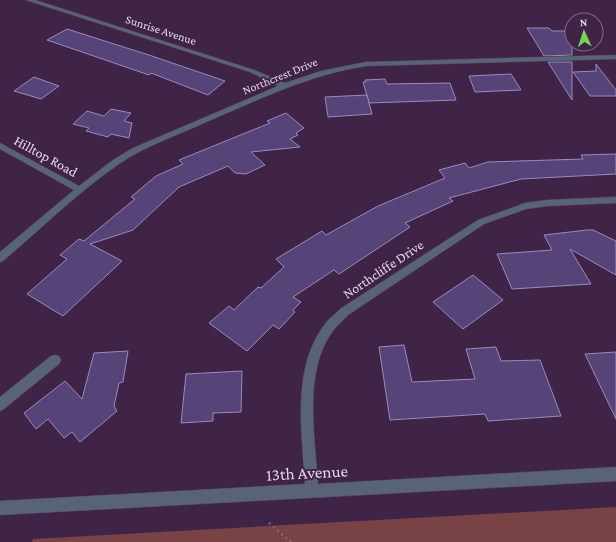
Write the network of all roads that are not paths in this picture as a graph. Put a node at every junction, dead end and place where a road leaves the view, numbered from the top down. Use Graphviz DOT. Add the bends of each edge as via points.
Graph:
graph roads {
  1 [pos="29,0"];
  2 [pos="616,57"];
  3 [pos="285,86"];
  4 [pos="0,146"];
  5 [pos="80,190"];
  6 [pos="616,200"];
  7 [pos="0,258"];
  8 [pos="55,360"];
  9 [pos="0,405"];
  10 [pos="616,474"];
  11 [pos="312,491"];
  12 [pos="0,508"];
  1 -- 3 [label="street, Sunrise Avenue" via="252,71"];
  2 -- 3 [label="street, Northcrest Drive" via="366,64 322,72"];
  3 -- 5 [label="street, Northcrest Drive" via="138,150 118,161"];
  4 -- 5 [label="street, Hilltop Road"];
  5 -- 7 [label="street, Northcrest Drive"];
  6 -- 11 [label="street, Northcliffe Drive" via="525,206 480,222 344,312 329,327 310,368 308,394"];
  8 -- 9 [label="street"];
  10 -- 11 [label="street, 13th Avenue"];
  11 -- 12 [label="street, 13th Avenue"];
}
